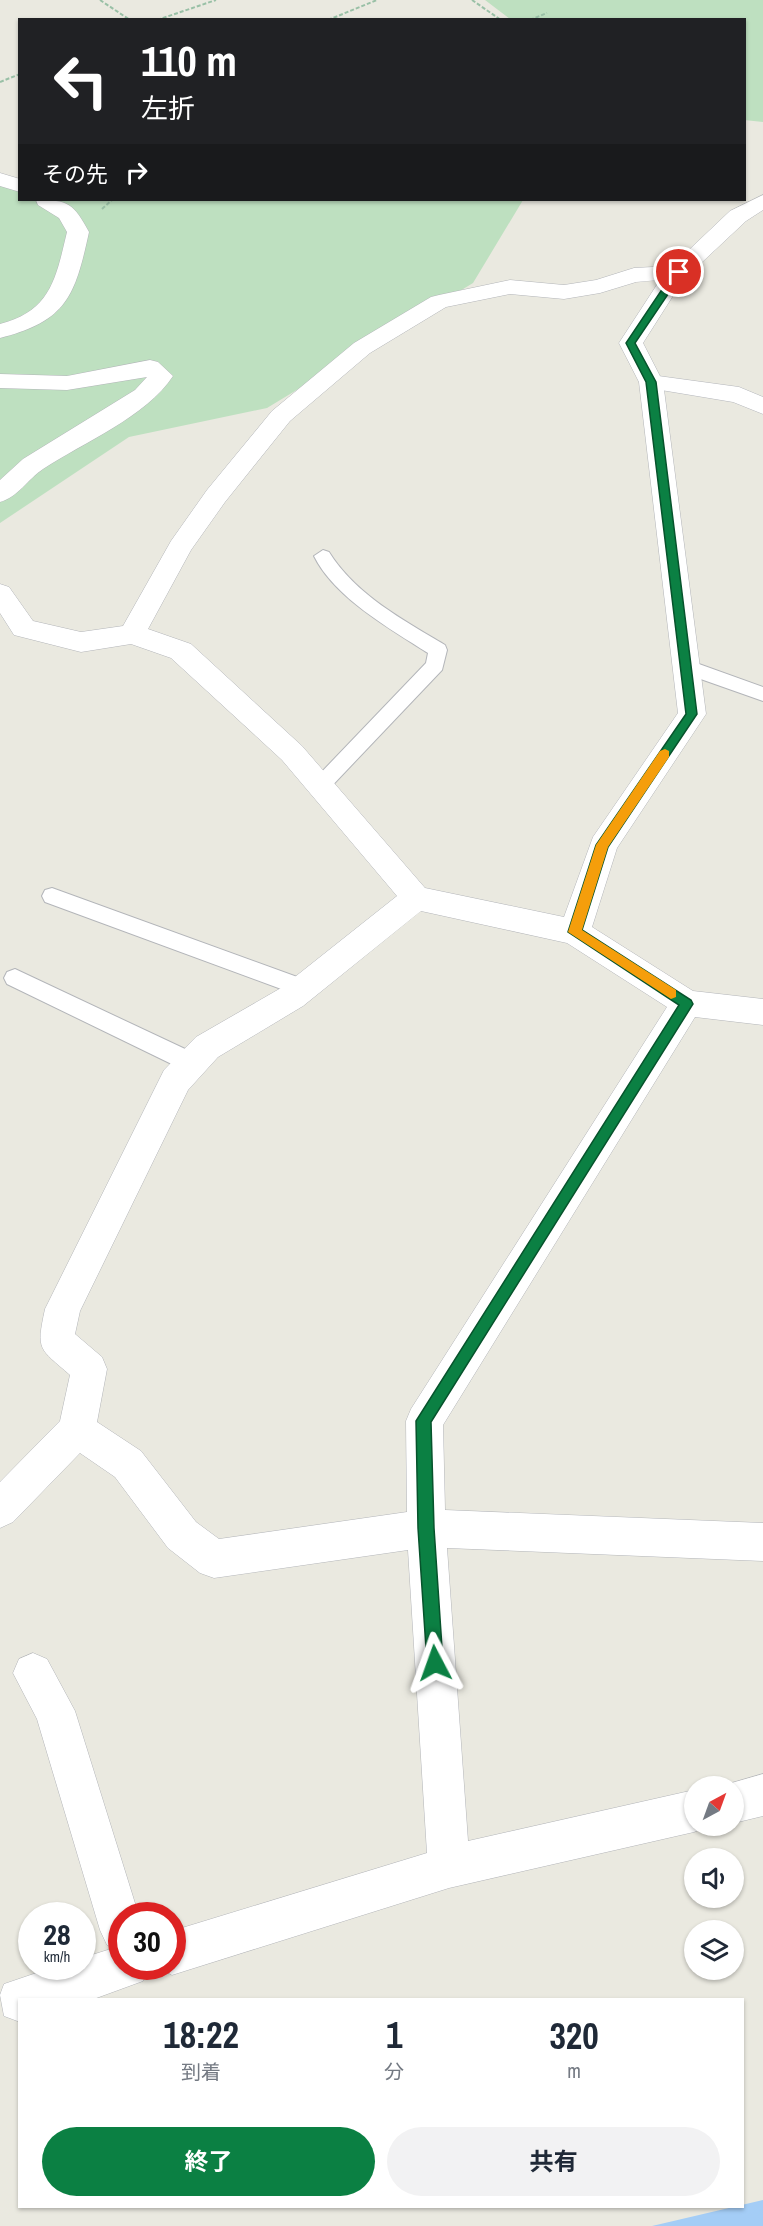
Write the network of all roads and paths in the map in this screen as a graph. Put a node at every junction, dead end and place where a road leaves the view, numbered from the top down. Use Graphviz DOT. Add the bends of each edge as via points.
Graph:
graph roads {
  1 [pos="100,0"];
  2 [pos="216,0"];
  3 [pos="377,0"];
  4 [pos="472,0"];
  5 [pos="548,13"];
  6 [pos="127,18"];
  7 [pos="163,18"];
  8 [pos="333,18"];
  9 [pos="498,18"];
  10 [pos="535,18"];
  11 [pos="18,75"];
  12 [pos="0,82"];
  13 [pos="0,179"];
  14 [pos="18,185"];
  15 [pos="48,201"];
  16 [pos="763,201"];
  17 [pos="738,216"];
  18 [pos="763,228"];
  19 [pos="679,272"];
  20 [pos="0,332"];
  21 [pos="0,381"];
  22 [pos="651,382"];
  23 [pos="763,406"];
  24 [pos="0,494"];
  25 [pos="323,556"];
  26 [pos="0,593"];
  27 [pos="132,634"];
  28 [pos="685,666"];
  29 [pos="763,694"];
  30 [pos="320,786"];
  31 [pos="52,896"];
  32 [pos="416,898"];
  33 [pos="574,932"];
  34 [pos="15,978"];
  35 [pos="303,988"];
  36 [pos="687,1004"];
  37 [pos="763,1012"];
  38 [pos="192,1063"];
  39 [pos="76,1430"];
  40 [pos="0,1509"];
  41 [pos="426,1528"];
  42 [pos="763,1542"];
  43 [pos="33,1673"];
  44 [pos="763,1796"];
  45 [pos="744,1800"];
  46 [pos="684,1813"];
  47 [pos="449,1866"];
  48 [pos="114,1902"];
  49 [pos="186,1949"];
  50 [pos="108,1972"];
  51 [pos="26,1998"];
  52 [pos="18,2001"];
  53 [pos="0,2006"];
  1 -- 6 [label="path"];
  2 -- 7 [label="path"];
  3 -- 8 [label="path"];
  4 -- 9 [label="path"];
  5 -- 10 [label="path"];
  11 -- 12 [label="path"];
  13 -- 14 [label="street"];
  15 -- 20 [label="street" via="68,214 78,232 66,285 45,314"];
  16 -- 17 [label="street"];
  17 -- 18 [label="street"];
  17 -- 19 [label="street"];
  19 -- 22 [label="street" via="631,343"];
  19 -- 27 [label="street" via="634,275 564,292 510,286 439,302 362,348 281,416 216,496 180,547"];
  21 -- 24 [label="street" via="68,383 150,367 161,376 144,395 32,465"];
  22 -- 23 [label="street" via="739,395"];
  22 -- 28 [label="street"];
  25 -- 30 [label="lane" via="328,566 380,615 438,650 435,665"];
  26 -- 27 [label="street" via="24,628 81,642"];
  27 -- 30 [label="street" via="181,651 292,753"];
  28 -- 29 [label="lane"];
  28 -- 33 [label="street" via="692,714 603,845"];
  30 -- 32 [label="street"];
  31 -- 35 [label="lane"];
  32 -- 33 [label="street"];
  32 -- 35 [label="street"];
  33 -- 36 [label="street"];
  34 -- 38 [label="lane"];
  35 -- 38 [label="street" via="207,1047"];
  36 -- 37 [label="street"];
  36 -- 41 [label="street" via="424,1421"];
  38 -- 39 [label="street" via="176,1080 63,1309 56,1340 89,1370"];
  39 -- 40 [label="street"];
  39 -- 41 [label="street" via="128,1464 182,1535 214,1559"];
  41 -- 42 [label="street"];
  41 -- 47 [label="street"];
  43 -- 48 [label="street" via="55,1711"];
  44 -- 45 [label="street"];
  46 -- 47 [label="street"];
  47 -- 49 [label="street"];
  50 -- 51 [label="street"];
  52 -- 53 [label="street"];
}
